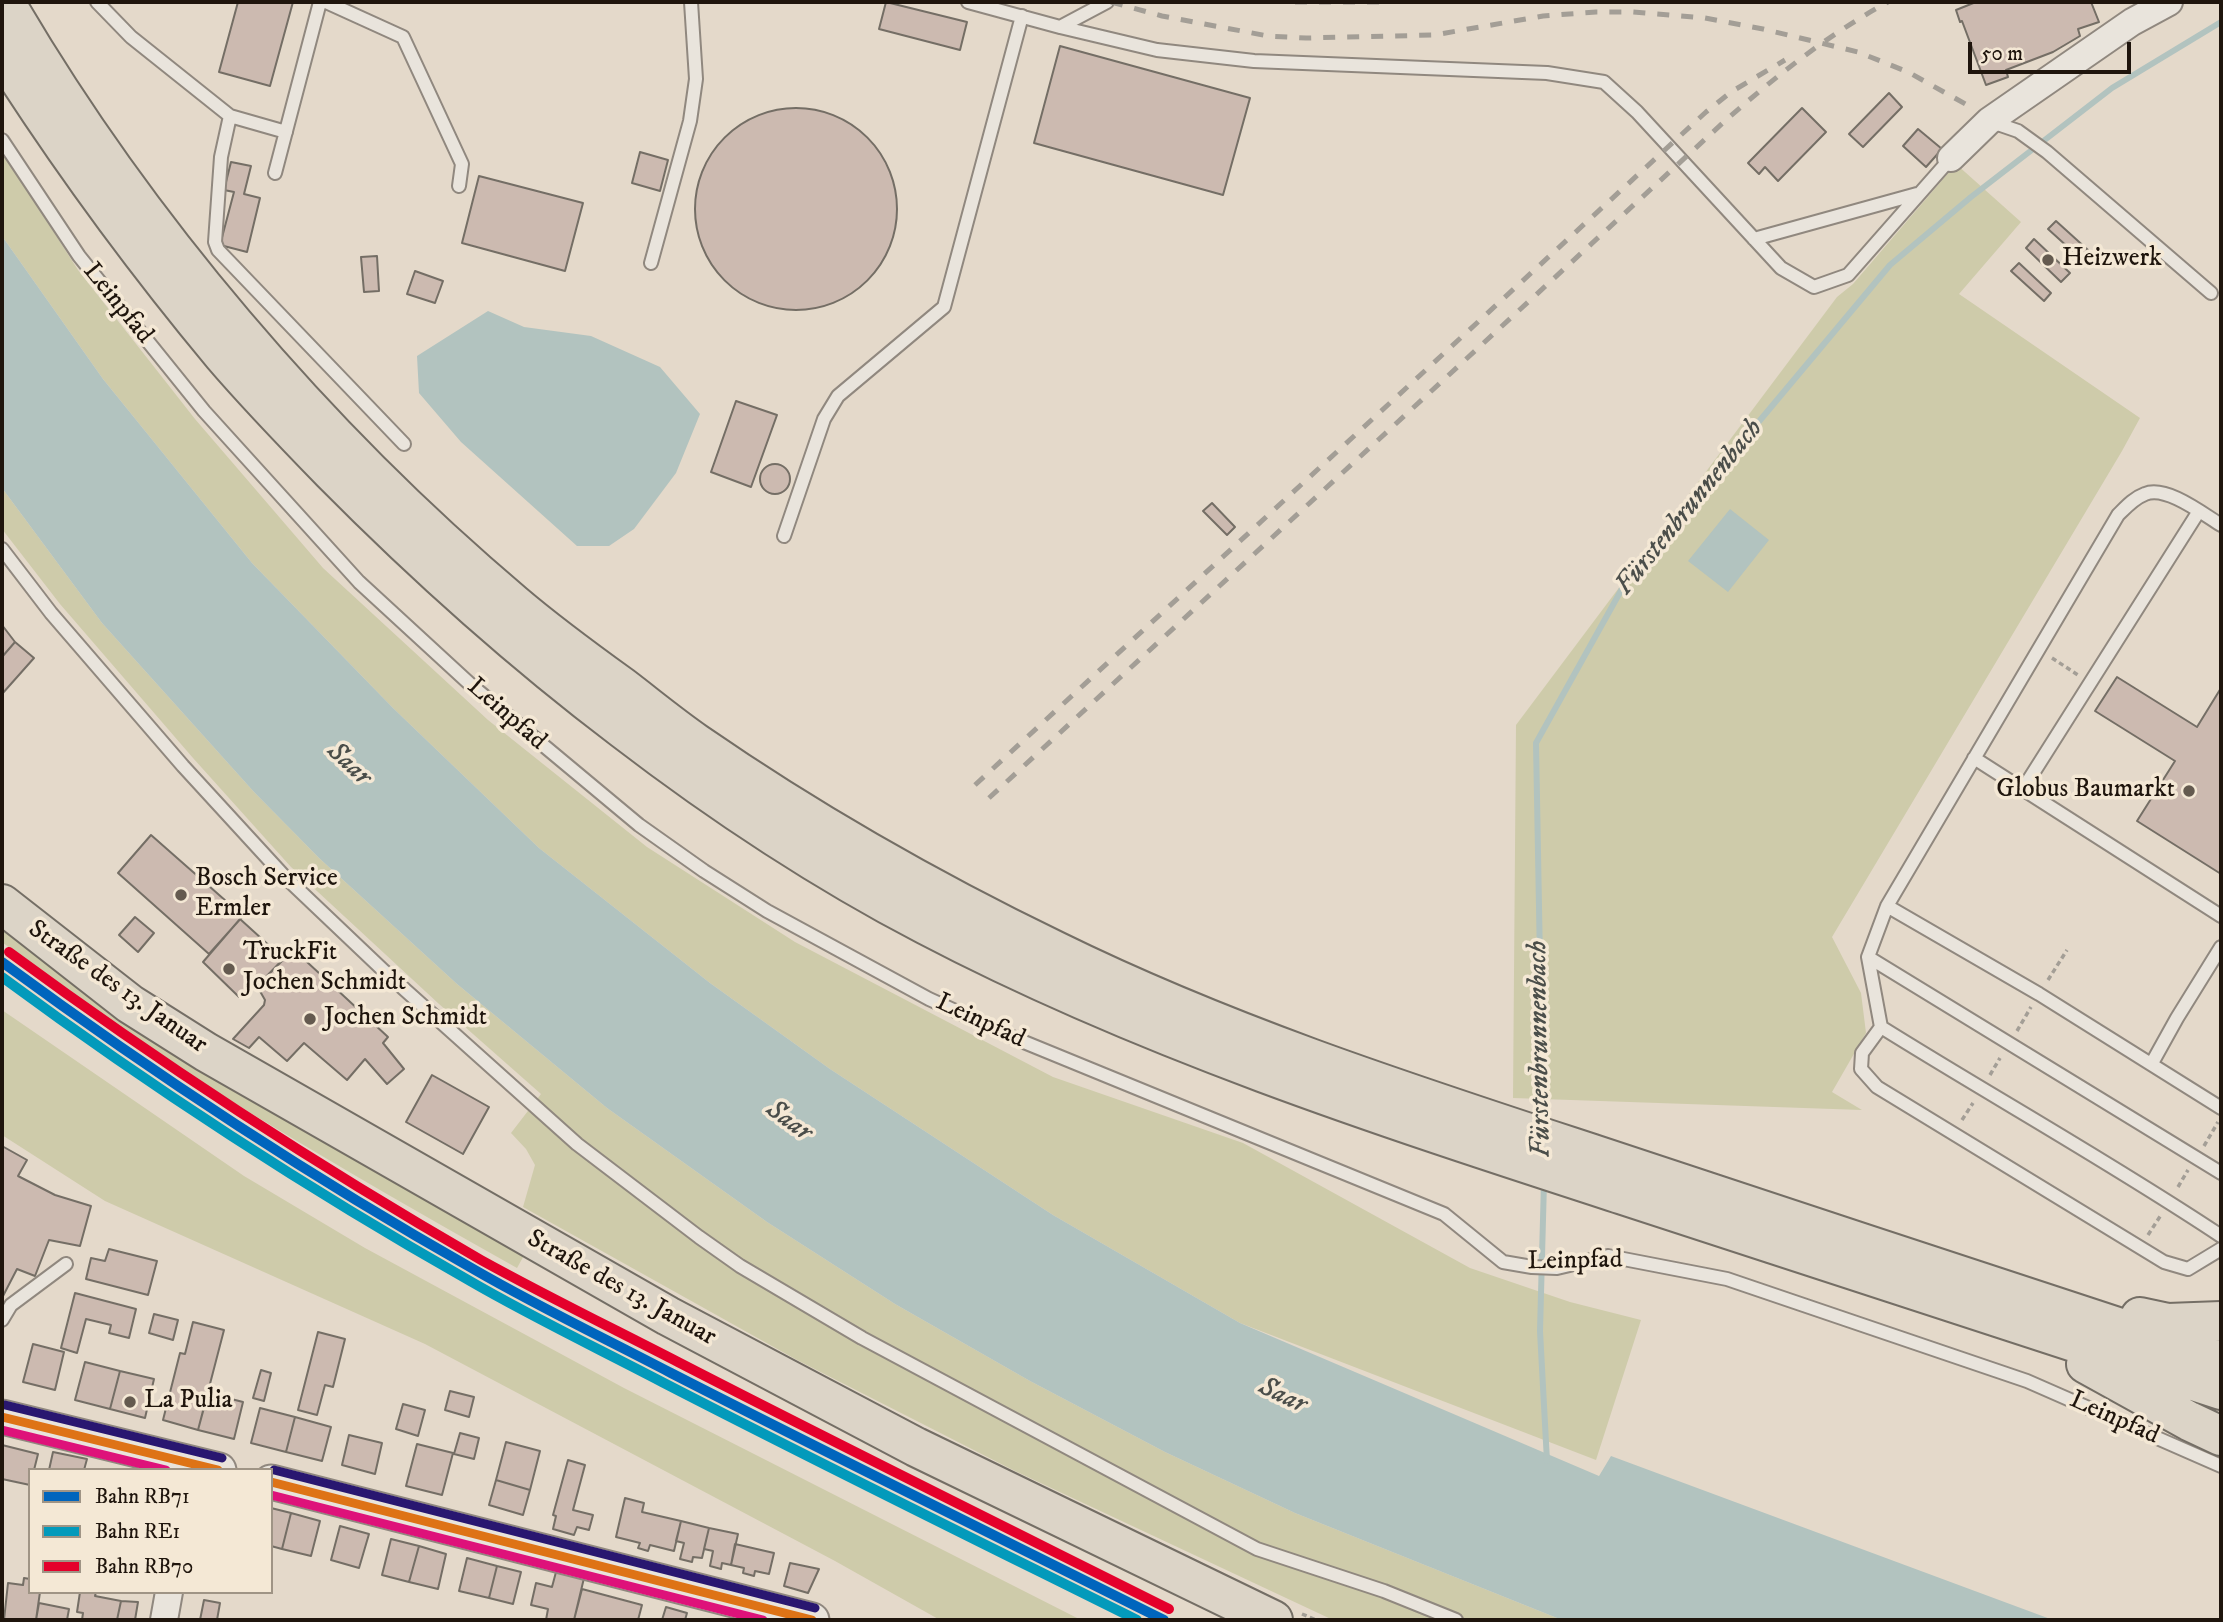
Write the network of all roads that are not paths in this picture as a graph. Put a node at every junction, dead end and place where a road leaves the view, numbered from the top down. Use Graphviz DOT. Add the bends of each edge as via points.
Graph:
graph roads {
  1 [pos="5,2"];
  2 [pos="97,2"];
  3 [pos="320,2"];
  4 [pos="326,2"];
  5 [pos="691,2"];
  6 [pos="968,2"];
  7 [pos="1107,2"];
  8 [pos="2169,2"];
  9 [pos="1022,16"];
  10 [pos="1060,27"];
  11 [pos="2,53"];
  12 [pos="230,116"];
  13 [pos="1989,121"];
  14 [pos="286,132"];
  15 [pos="2,139"];
  16 [pos="1951,158"];
  17 [pos="275,173"];
  18 [pos="459,186"];
  19 [pos="1917,194"];
  20 [pos="1755,239"];
  21 [pos="650,263"];
  22 [pos="2211,293"];
  23 [pos="404,444"];
  24 [pos="2199,511"];
  25 [pos="2221,525"];
  26 [pos="783,536"];
  27 [pos="2,549"];
  28 [pos="1974,758"];
  29 [pos="2022,789"];
  30 [pos="2,904"];
  31 [pos="1887,906"];
  32 [pos="2221,916"];
  33 [pos="2221,947"];
  34 [pos="1868,957"];
  35 [pos="1881,1027"];
  36 [pos="2151,1063"];
  37 [pos="2221,1108"];
  38 [pos="1515,1145"];
  39 [pos="2221,1173"];
  40 [pos="2221,1236"];
  41 [pos="2221,1249"];
  42 [pos="66,1264"];
  43 [pos="2008,1306"];
  44 [pos="2,1320"];
  45 [pos="2221,1321"];
  46 [pos="2221,1361"];
  47 [pos="2221,1390"];
  48 [pos="2,1417"];
  49 [pos="2221,1436"];
  50 [pos="2221,1466"];
  51 [pos="206,1468"];
  52 [pos="273,1483"];
  53 [pos="170,1594"];
  54 [pos="794,1618"];
  55 [pos="164,1620"];
  56 [pos="1273,1620"];
  57 [pos="1457,1620"];
  1 -- 38 [label="main road" via="122,181 303,402 455,552 601,672 695,742 832,829 1056,952"];
  2 -- 12 [label="lane" via="131,37"];
  3 -- 14 [label="lane"];
  4 -- 18 [label="lane" via="403,37 462,164"];
  5 -- 21 [label="lane" via="696,79 690,121"];
  6 -- 9 [label="lane"];
  7 -- 10 [label="lane"];
  8 -- 13 [label="street" via="2132,22"];
  9 -- 10 [label="lane"];
  9 -- 26 [label="lane" via="944,307 838,396 824,419"];
  10 -- 20 [label="lane" via="1157,50 1254,61 1547,73 1604,82"];
  11 -- 38 [label="main road" via="158,275 286,425 499,629 679,772 828,871 1038,981 1238,1062"];
  12 -- 14 [label="lane"];
  12 -- 23 [label="lane" via="221,157 218,250"];
  13 -- 16 [label="street"];
  13 -- 22 [label="lane" via="2018,131 2047,152"];
  14 -- 17 [label="lane"];
  15 -- 50 [label="lane, Leinpfad" via="79,256 204,411 359,582 480,693 639,825 767,911 929,999 1031,1046 1444,1214 1503,1262 1557,1268 1608,1256 1727,1279 2027,1381"];
  16 -- 19 [label="lane"];
  19 -- 20 [label="lane"];
  19 -- 20 [label="lane" via="1848,275 1814,287 1781,268"];
  24 -- 25 [label="lane"];
  24 -- 28 [label="lane" via="2155,491 2143,494 2118,515"];
  24 -- 29 [label="lane"];
  27 -- 57 [label="lane" via="183,766 284,875 577,1144 699,1237 862,1338 1257,1549"];
  28 -- 29 [label="lane"];
  28 -- 31 [label="lane"];
  29 -- 32 [label="lane"];
  30 -- 56 [label="main road, Straße des 13. Januar" via="130,1004 206,1052 632,1296 916,1447"];
  31 -- 34 [label="lane"];
  31 -- 36 [label="lane"];
  33 -- 36 [label="lane"];
  34 -- 35 [label="lane"];
  34 -- 39 [label="lane"];
  35 -- 40 [label="lane"];
  35 -- 41 [label="lane" via="1862,1053 1861,1069 1877,1087 2164,1262 2188,1269"];
  36 -- 37 [label="lane"];
  38 -- 43 [label="main road"];
  42 -- 44 [label="lane" via="11,1305"];
  43 -- 45 [label="main road" via="2168,1323"];
  43 -- 46 [label="main road"];
  43 -- 47 [label="main road"];
  43 -- 49 [label="main road" via="2189,1421"];
  48 -- 51 [label="street"];
  52 -- 54 [label="street"];
  53 -- 55 [label="street"];
}
